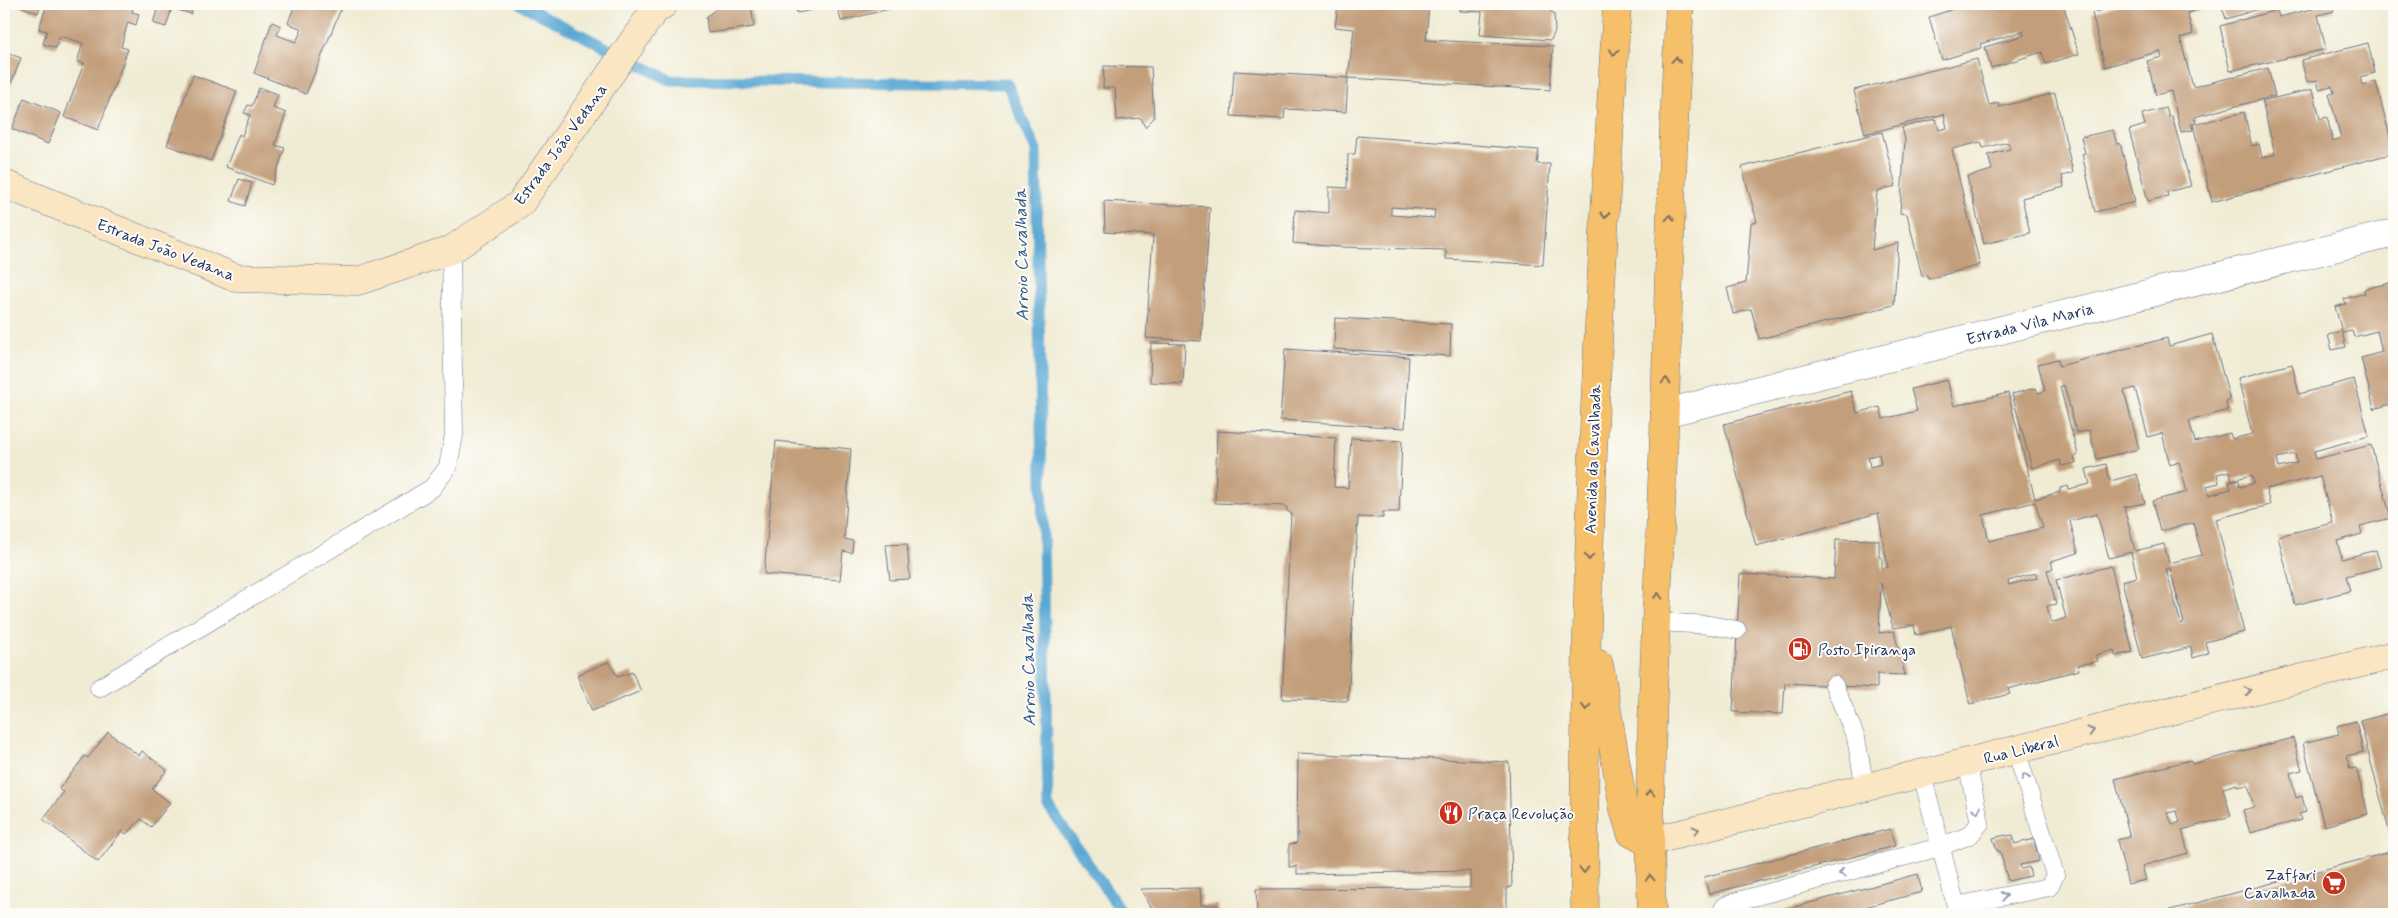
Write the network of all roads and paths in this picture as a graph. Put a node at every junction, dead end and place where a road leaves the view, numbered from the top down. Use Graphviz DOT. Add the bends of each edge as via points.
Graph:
graph roads {
  1 [pos="664,4"];
  2 [pos="1617,4"];
  3 [pos="1680,4"];
  4 [pos="4,184"];
  5 [pos="2394,233"];
  6 [pos="452,250"];
  7 [pos="1665,412"];
  8 [pos="1587,588"];
  9 [pos="1657,622"];
  10 [pos="1737,630"];
  11 [pos="2394,655"];
  12 [pos="1834,685"];
  13 [pos="99,688"];
  14 [pos="2016,750"];
  15 [pos="1967,763"];
  16 [pos="1922,774"];
  17 [pos="1865,788"];
  18 [pos="1648,842"];
  19 [pos="1940,847"];
  20 [pos="1957,910"];
  21 [pos="1585,914"];
  22 [pos="1652,914"];
  23 [pos="1720,914"];
  1 -- 6 [label="street, Estrada João Vedana" via="654,11 520,204"];
  2 -- 8 [label="main road, Avenida da Cavalhada, one-way"];
  7 -- 3 [label="main road, one-way" via="1673,108"];
  4 -- 6 [label="street, Estrada João Vedana" via="236,278 358,281"];
  5 -- 7 [label="street, Estrada Vila Maria"];
  6 -- 13 [label="lane" via="454,435 448,467 432,488"];
  9 -- 7 [label="main road, one-way"];
  8 -- 18 [label="main road" via="1624,810 1631,833"];
  8 -- 21 [label="main road, Avenida da Cavalhada, one-way"];
  9 -- 10 [label="lane"];
  18 -- 9 [label="main road, one-way"];
  14 -- 11 [label="street, Rua Liberal, one-way"];
  12 -- 17 [label="lane" via="1856,738"];
  14 -- 15 [label="street, Rua Liberal"];
  20 -- 14 [label="lane, one-way" via="2049,887 2055,876"];
  15 -- 16 [label="street, Rua Liberal"];
  15 -- 19 [label="lane, one-way" via="1980,823 1970,835"];
  16 -- 17 [label="street, Rua Liberal"];
  16 -- 19 [label="lane"];
  18 -- 17 [label="street, Rua Liberal, one-way"];
  22 -- 18 [label="main road, one-way"];
  19 -- 20 [label="lane"];
  19 -- 23 [label="lane, one-way" via="1734,902 1725,906"];
}
